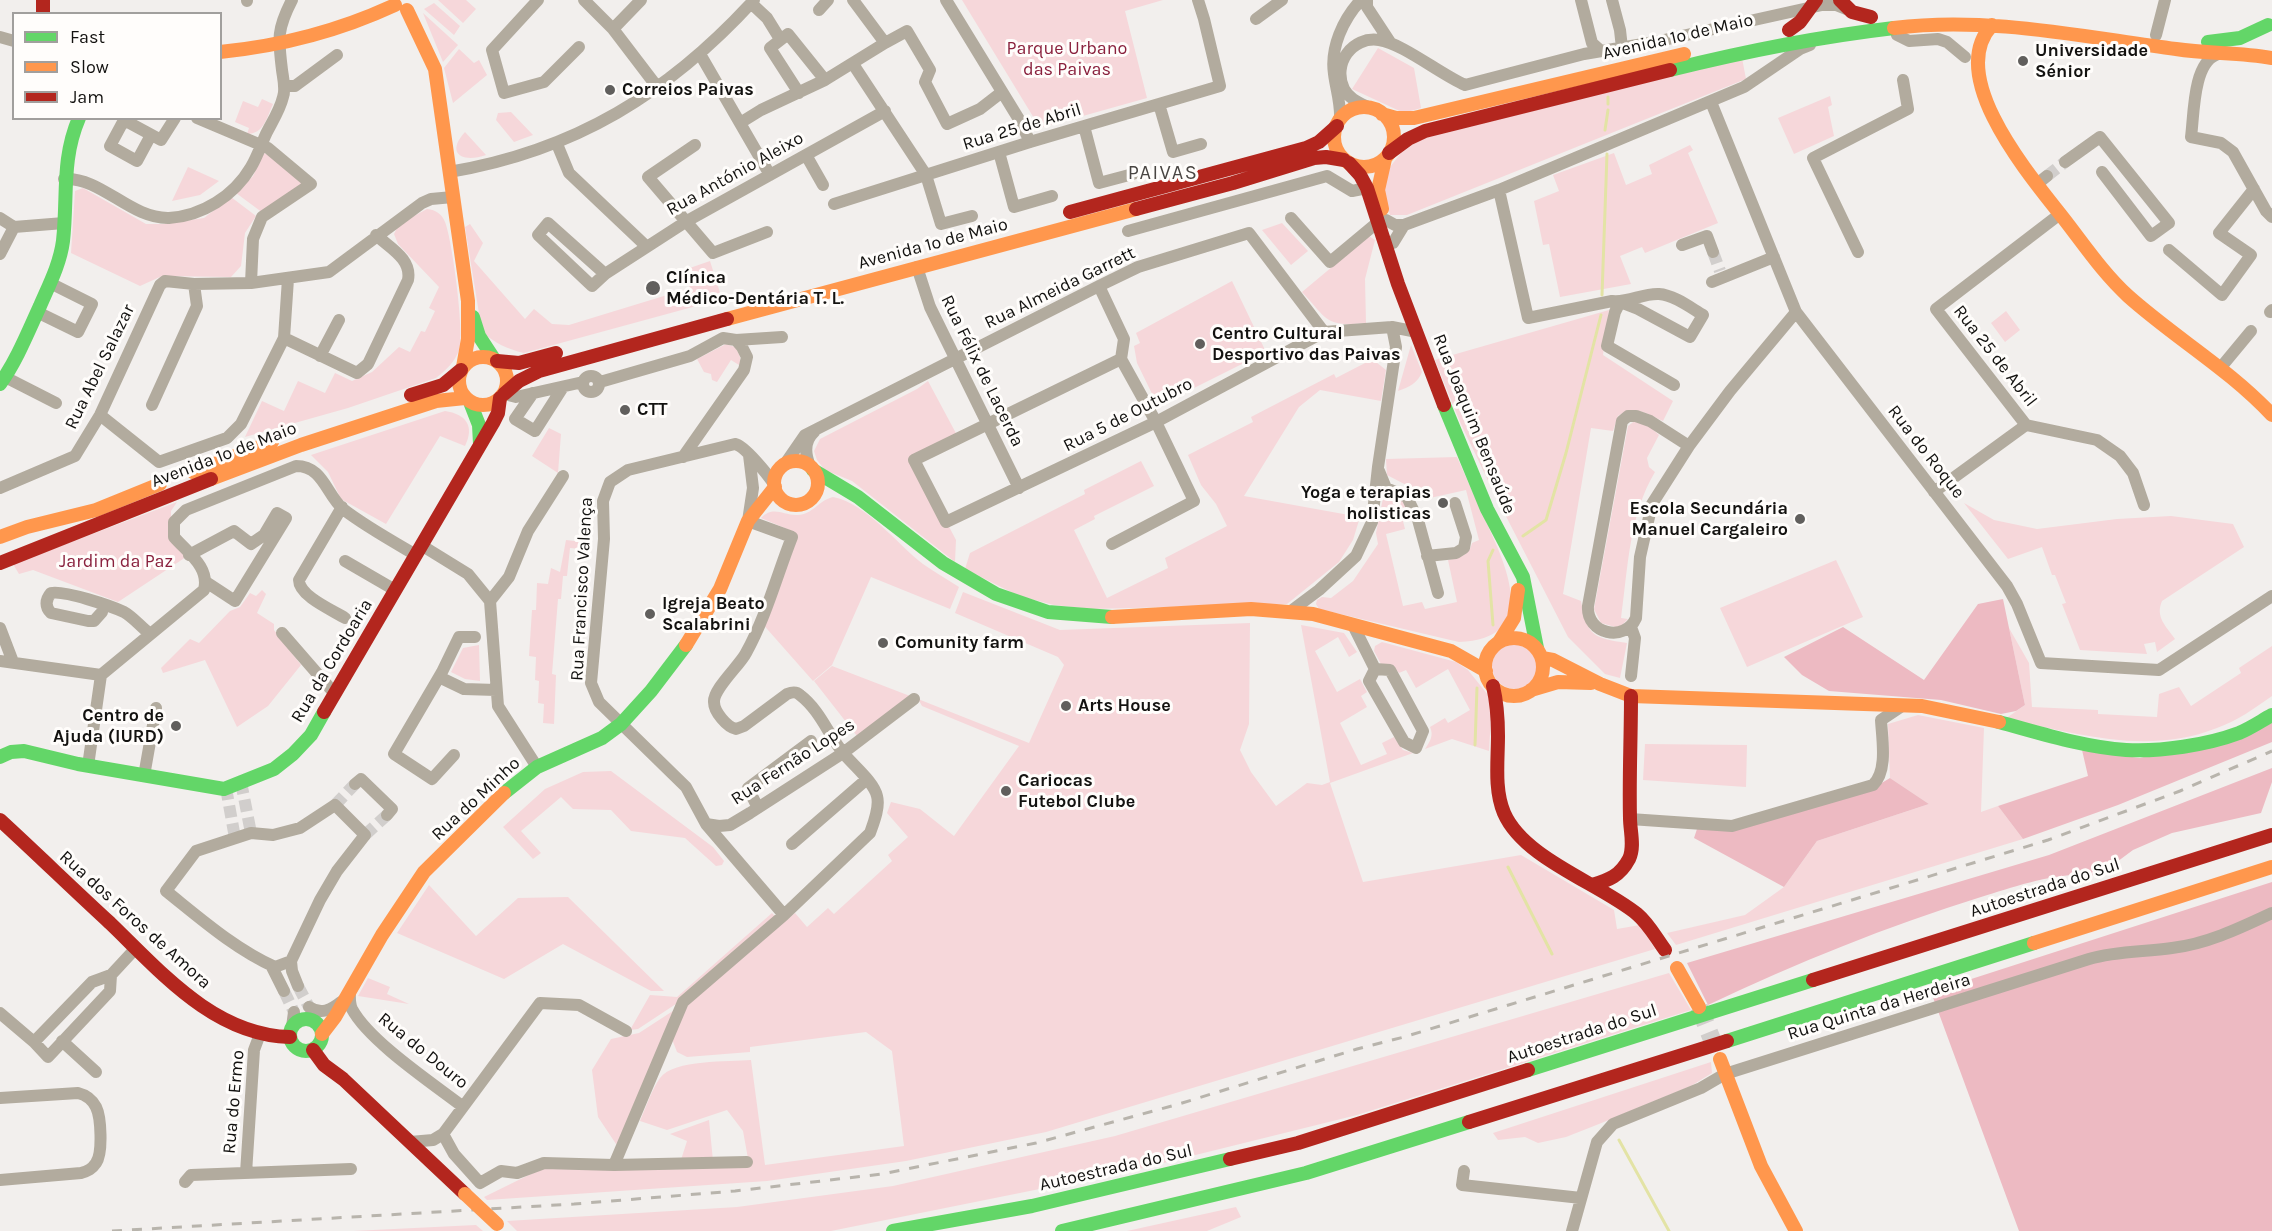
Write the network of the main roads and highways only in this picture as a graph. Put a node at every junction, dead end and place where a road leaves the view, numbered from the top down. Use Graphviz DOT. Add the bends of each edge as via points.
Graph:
graph roads {
  1 [pos="1840,0"];
  2 [pos="1814,3"];
  3 [pos="402,4"];
  4 [pos="1817,24"];
  5 [pos="2270,24"];
  6 [pos="1992,25"];
  7 [pos="1757,42"];
  8 [pos="222,52"];
  9 [pos="2272,58"];
  10 [pos="1376,111"];
  11 [pos="78,120"];
  12 [pos="1338,123"];
  13 [pos="1387,156"];
  14 [pos="1346,161"];
  15 [pos="1058,215"];
  16 [pos="1382,221"];
  17 [pos="990,234"];
  18 [pos="468,301"];
  19 [pos="1408,308"];
  20 [pos="495,360"];
  21 [pos="462,368"];
  22 [pos="3,380"];
  23 [pos="502,396"];
  24 [pos="394,400"];
  25 [pos="468,400"];
  26 [pos="2272,415"];
  27 [pos="322,424"];
  28 [pos="481,443"];
  29 [pos="811,468"];
  30 [pos="775,486"];
  31 [pos="847,491"];
  32 [pos="810,500"];
  33 [pos="787,503"];
  34 [pos="761,506"];
  35 [pos="96,510"];
  36 [pos="122,513"];
  37 [pos="1498,530"];
  38 [pos="0,537"];
  39 [pos="0,545"];
  40 [pos="0,555"];
  41 [pos="0,563"];
  42 [pos="1497,644"];
  43 [pos="1451,651"];
  44 [pos="1540,653"];
  45 [pos="1486,671"];
  46 [pos="1600,684"];
  47 [pos="1493,686"];
  48 [pos="1527,693"];
  49 [pos="1630,696"];
  50 [pos="2272,703"];
  51 [pos="2272,715"];
  52 [pos="1499,746"];
  53 [pos="2174,747"];
  54 [pos="3,753"];
  55 [pos="0,770"];
  56 [pos="0,820"];
  57 [pos="2272,835"];
  58 [pos="2272,867"];
  59 [pos="1592,885"];
  60 [pos="1665,950"];
  61 [pos="1677,968"];
  62 [pos="1699,1007"];
  63 [pos="318,1028"];
  64 [pos="291,1032"];
  65 [pos="313,1050"];
  66 [pos="1720,1059"];
  67 [pos="501,1227"];
  68 [pos="893,1231"];
  69 [pos="1062,1231"];
  70 [pos="1796,1231"];
  1 -- 5 [label="main road, Avenida 1º de Maio" via="1848,16 1991,12 2217,42 2249,36"];
  2 -- 4 [label="main road" via="1800,22 1782,31"];
  3 -- 8 [label="main road" via="337,30 279,45"];
  3 -- 18 [label="main road" via="435,69"];
  5 -- 9 [label="main road" via="2262,40"];
  6 -- 7 [label="main road, Avenida 1º de Maio" via="1916,25"];
  6 -- 9 [label="main road, Avenida 1º de Maio"];
  6 -- 26 [label="main road" via="1983,33 1977,53 1983,94 2007,143 2042,180 2060,214 2108,277 2154,318 2222,366"];
  7 -- 10 [label="main road, Avenida 1º de Maio" via="1432,114 1404,119"];
  7 -- 13 [label="main road, Avenida 1º de Maio" via="1425,131"];
  10 -- 12 [label="main road" via="1355,109"];
  10 -- 13 [label="main road" via="1388,119 1393,132"];
  11 -- 22 [label="main road" via="66,151 62,253"];
  12 -- 14 [label="main road" via="1335,144"];
  12 -- 15 [label="main road" via="1319,142 1306,148"];
  13 -- 14 [label="main road" via="1367,167"];
  13 -- 16 [label="main road" via="1378,190"];
  14 -- 16 [label="main road" via="1360,175"];
  14 -- 23 [label="main road, Avenida 1º de Maio" via="1314,158 539,371"];
  16 -- 19 [label="main road"];
  16 -- 19 [label="main road" via="1393,243"];
  17 -- 20 [label="main road, Avenida 1º de Maio" via="535,359 519,363"];
  18 -- 20 [label="main road" via="479,336"];
  18 -- 21 [label="main road" via="468,339"];
  19 -- 37 [label="main road, Rua Joaquim Bensaúde" via="1469,470"];
  20 -- 21 [label="main road" via="477,357"];
  20 -- 23 [label="main road" via="507,376"];
  21 -- 24 [label="main road" via="443,385"];
  21 -- 25 [label="main road" via="459,384"];
  23 -- 25 [label="main road" via="489,405 476,405"];
  23 -- 28 [label="main road, Rua da Cordoaria" via="498,413"];
  25 -- 28 [label="main road" via="479,425"];
  25 -- 36 [label="main road, Avenida 1º de Maio" via="436,401 367,422"];
  27 -- 35 [label="main road, Avenida 1º de Maio"];
  28 -- 54 [label="main road, Rua da Cordoaria" via="311,735 274,769 224,789 24,751"];
  29 -- 30 [label="main road" via="795,461 784,465 776,474"];
  29 -- 31 [label="main road"];
  29 -- 32 [label="main road" via="818,485"];
  30 -- 33 [label="main road"];
  30 -- 34 [label="main road, Rua do Minho"];
  31 -- 32 [label="main road" via="826,491"];
  31 -- 43 [label="main road" via="943,563 996,594 1048,612 1101,618 1251,609 1291,611"];
  32 -- 33 [label="main road"];
  33 -- 34 [label="main road"];
  34 -- 63 [label="main road, Rua do Minho" via="748,521 708,612 668,671 621,724 602,738 537,767 508,789 424,872 347,994"];
  35 -- 38 [label="main road, Avenida 1º de Maio"];
  35 -- 39 [label="main road"];
  36 -- 40 [label="main road"];
  36 -- 41 [label="main road, Avenida 1º de Maio"];
  37 -- 42 [label="main road, Rua Joaquim Bensaúde" via="1516,582 1518,602 1514,623"];
  37 -- 44 [label="main road, Rua Joaquim Bensaúde" via="1523,577"];
  42 -- 43 [label="main road"];
  42 -- 44 [label="main road" via="1520,638"];
  42 -- 45 [label="main road" via="1489,653"];
  43 -- 45 [label="main road"];
  44 -- 46 [label="main road"];
  44 -- 48 [label="main road" via="1542,677"];
  45 -- 47 [label="main road"];
  46 -- 48 [label="main road" via="1558,682"];
  46 -- 49 [label="main road"];
  47 -- 48 [label="main road" via="1503,694"];
  47 -- 52 [label="main road" via="1500,719"];
  48 -- 52 [label="main road" via="1513,712"];
  49 -- 53 [label="main road" via="1922,706 2110,748"];
  49 -- 59 [label="main road" via="1632,846 1627,865 1614,878"];
  50 -- 53 [label="main road" via="2226,730"];
  51 -- 53 [label="main road" via="2231,737"];
  52 -- 59 [label="main road" via="1499,796 1511,825 1532,847"];
  54 -- 55 [label="main road"];
  56 -- 64 [label="main road, Rua dos Foros de Amora" via="197,1003 260,1034 273,1038"];
  57 -- 68 [label="main road, Autoestrada do Sul" via="1298,1143 1032,1206"];
  58 -- 69 [label="main road" via="1306,1173"];
  59 -- 60 [label="main road" via="1638,915"];
  61 -- 62 [label="main road"];
  63 -- 64 [label="main road" via="301,1020"];
  63 -- 65 [label="main road" via="320,1044"];
  64 -- 65 [label="main road" via="291,1042 298,1050"];
  65 -- 67 [label="main road, bridge" via="324,1065"];
  66 -- 70 [label="main road" via="1761,1166"];
}
